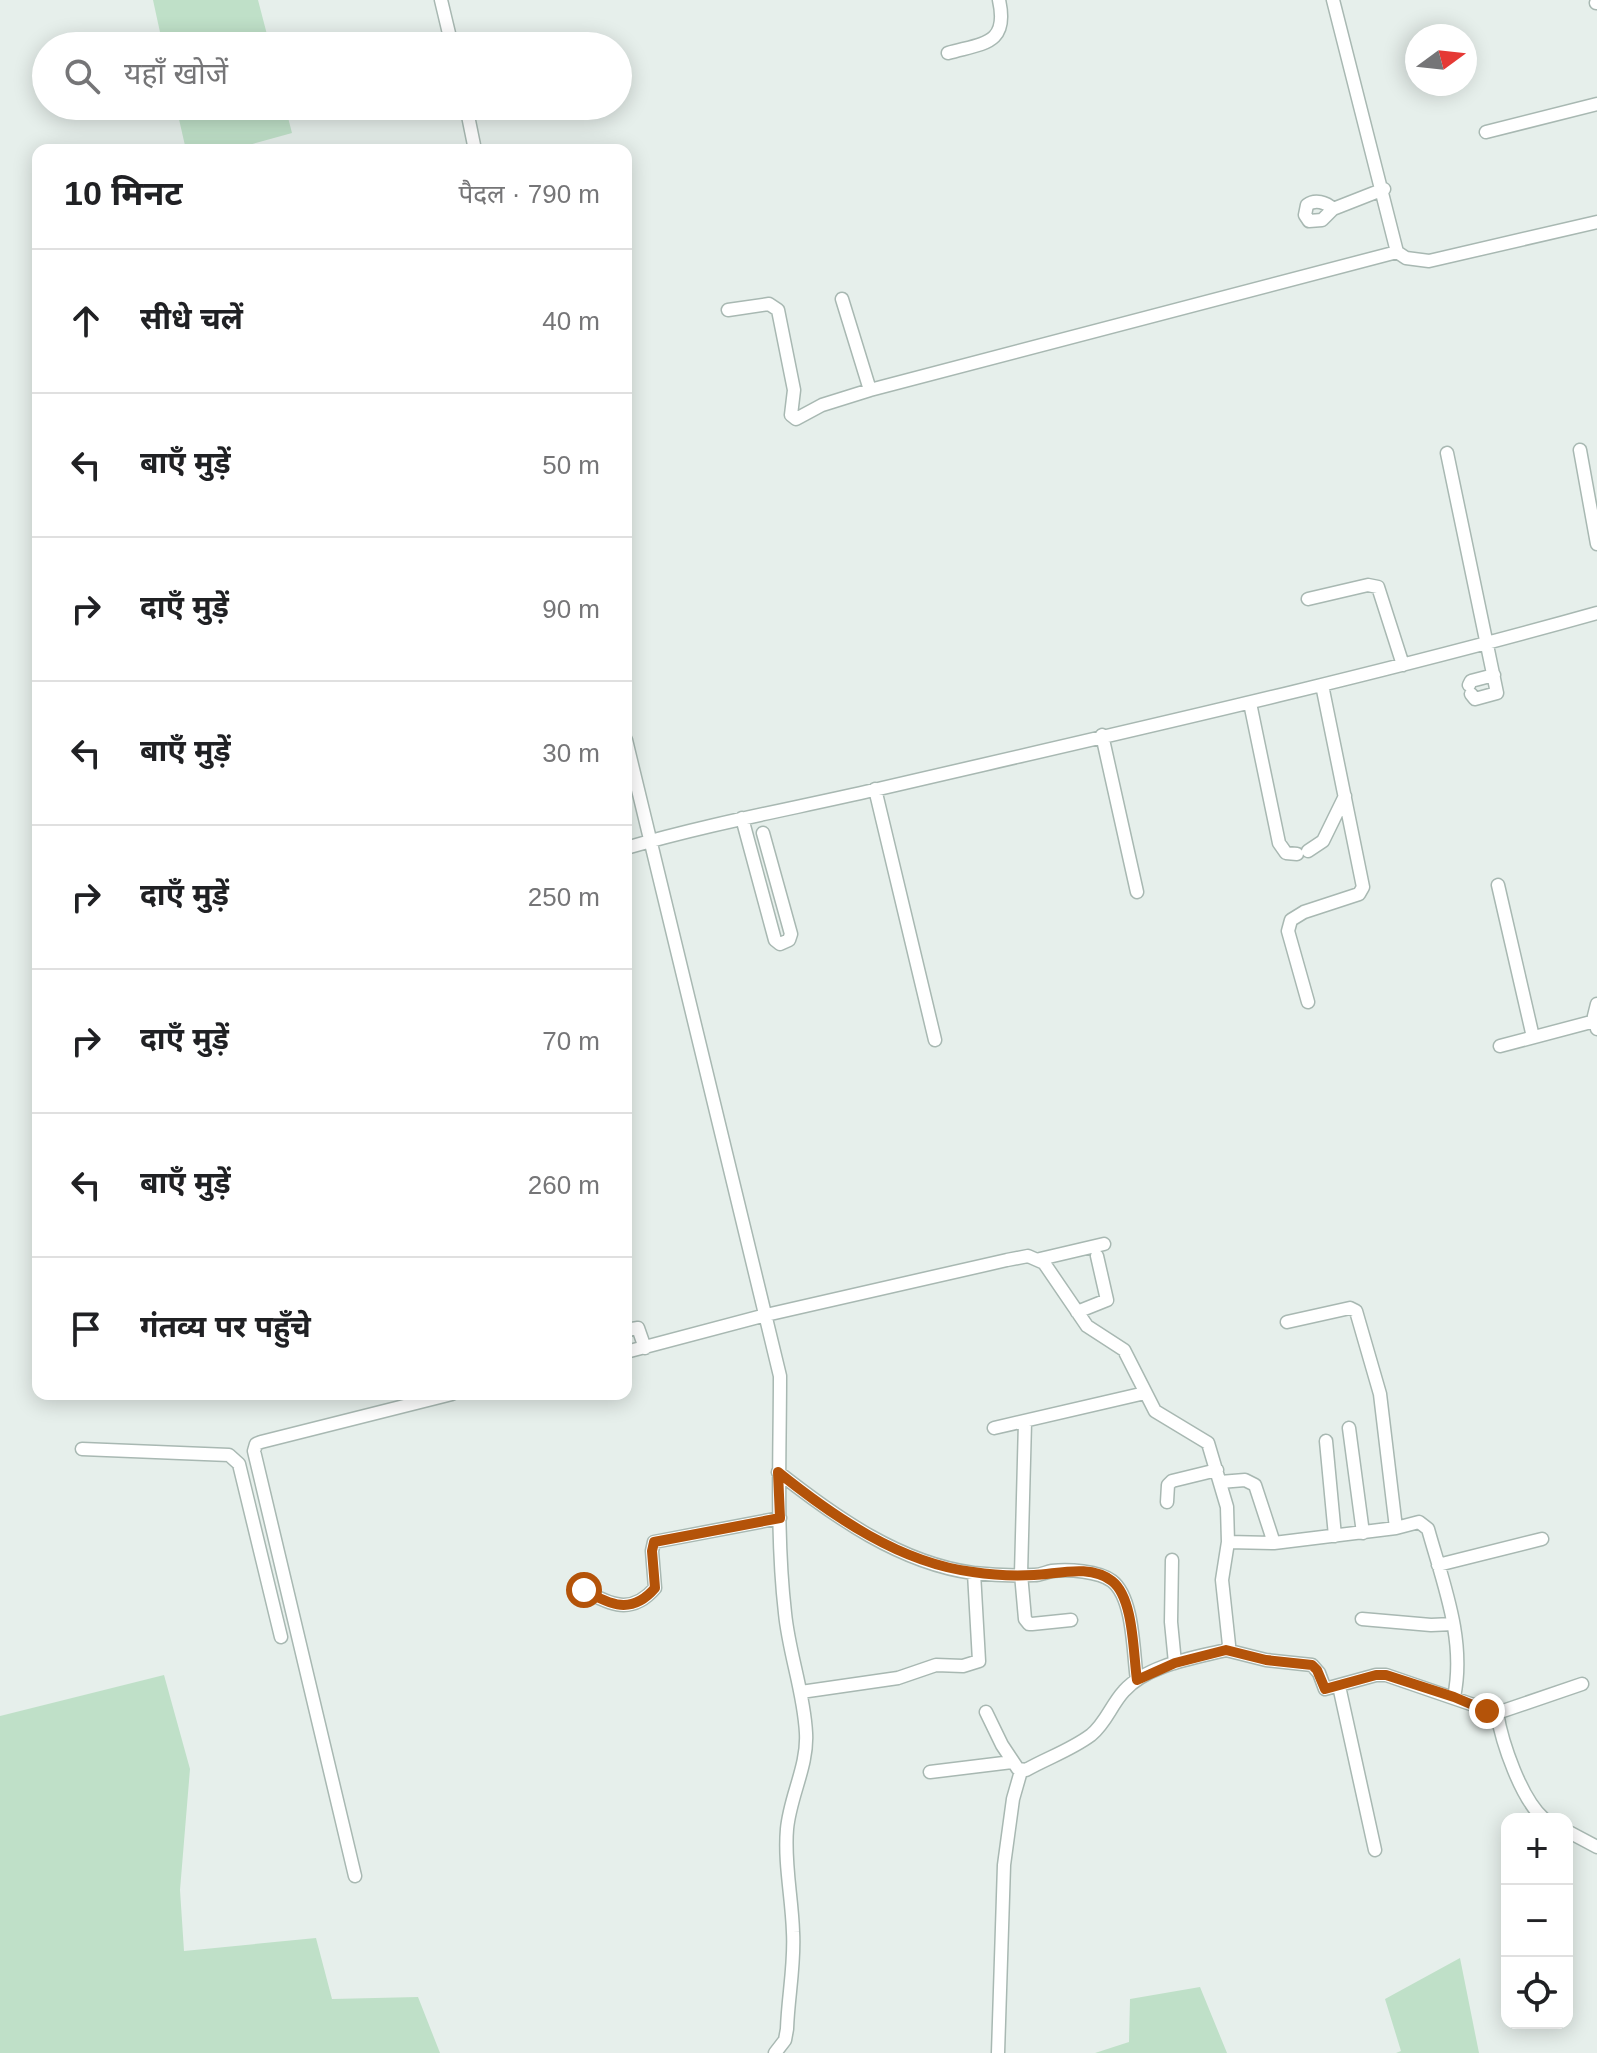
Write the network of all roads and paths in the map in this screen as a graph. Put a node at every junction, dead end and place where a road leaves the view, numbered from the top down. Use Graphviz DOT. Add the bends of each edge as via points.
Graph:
graph roads {
  1 [pos="441,0"];
  2 [pos="999,0"];
  3 [pos="1333,0"];
  4 [pos="449,32"];
  5 [pos="948,53"];
  6 [pos="1597,104"];
  7 [pos="469,120"];
  8 [pos="1486,132"];
  9 [pos="474,144"];
  10 [pos="1384,189"];
  11 [pos="1333,209"];
  12 [pos="1597,222"];
  13 [pos="1397,252"];
  14 [pos="842,299"];
  15 [pos="728,310"];
  16 [pos="870,390"];
  17 [pos="1580,450"];
  18 [pos="1447,453"];
  19 [pos="1597,544"];
  20 [pos="1308,599"];
  21 [pos="1597,613"];
  22 [pos="1489,643"];
  23 [pos="1403,665"];
  24 [pos="1494,675"];
  25 [pos="1322,685"];
  26 [pos="1250,703"];
  27 [pos="1102,735"];
  28 [pos="632,763"];
  29 [pos="875,789"];
  30 [pos="1345,796"];
  31 [pos="742,818"];
  32 [pos="763,833"];
  33 [pos="652,840"];
  34 [pos="632,846"];
  35 [pos="1498,885"];
  36 [pos="1137,892"];
  37 [pos="1308,1002"];
  38 [pos="1597,1004"];
  39 [pos="1596,1025"];
  40 [pos="1533,1037"];
  41 [pos="935,1040"];
  42 [pos="1500,1046"];
  43 [pos="1040,1259"];
  44 [pos="1077,1312"];
  45 [pos="766,1315"];
  46 [pos="1287,1322"];
  47 [pos="632,1329"];
  48 [pos="645,1348"];
  49 [pos="632,1351"];
  50 [pos="1145,1393"];
  51 [pos="428,1400"];
  52 [pos="1025,1422"];
  53 [pos="994,1428"];
  54 [pos="1349,1428"];
  55 [pos="1326,1441"];
  56 [pos="82,1449"];
  57 [pos="778,1472"];
  58 [pos="1219,1476"];
  59 [pos="1167,1502"];
  60 [pos="780,1518"];
  61 [pos="1396,1528"];
  62 [pos="1363,1533"];
  63 [pos="1335,1536"];
  64 [pos="1542,1539"];
  65 [pos="1228,1542"];
  66 [pos="1274,1543"];
  67 [pos="1172,1560"];
  68 [pos="1438,1565"];
  69 [pos="974,1573"];
  70 [pos="1021,1574"];
  71 [pos="584,1590"];
  72 [pos="1362,1619"];
  73 [pos="1071,1620"];
  74 [pos="1453,1624"];
  75 [pos="281,1637"];
  76 [pos="1226,1650"];
  77 [pos="1175,1663"];
  78 [pos="1137,1680"];
  79 [pos="1582,1684"];
  80 [pos="1339,1686"];
  81 [pos="801,1692"];
  82 [pos="1454,1697"];
  83 [pos="986,1712"];
  84 [pos="1497,1713"];
  85 [pos="1016,1766"];
  86 [pos="930,1772"];
  87 [pos="1539,1813"];
  88 [pos="1573,1834"];
  89 [pos="1597,1847"];
  90 [pos="1375,1850"];
  91 [pos="355,1876"];
  92 [pos="775,2053"];
  93 [pos="998,2053"];
  1 -- 4 [label="street"];
  2 -- 5 [label="street" via="1002,23 996,37"];
  3 -- 10 [label="street"];
  6 -- 8 [label="street"];
  7 -- 9 [label="street"];
  10 -- 11 [label="street"];
  10 -- 13 [label="street"];
  12 -- 13 [label="street" via="1445,258 1416,261"];
  13 -- 16 [label="street"];
  14 -- 16 [label="street"];
  15 -- 16 [label="street" via="769,304 776,308 794,390 794,418"];
  17 -- 19 [label="street"];
  18 -- 22 [label="street"];
  20 -- 23 [label="street" via="1378,587"];
  21 -- 22 [label="street"];
  22 -- 23 [label="street"];
  22 -- 24 [label="street"];
  23 -- 25 [label="street"];
  24 -- 24 [label="street" via="1471,681 1475,699 1497,694"];
  25 -- 26 [label="street"];
  25 -- 30 [label="street"];
  26 -- 27 [label="street"];
  26 -- 30 [label="street" via="1279,843 1286,853 1323,841"];
  27 -- 29 [label="street"];
  27 -- 36 [label="street"];
  28 -- 33 [label="street"];
  29 -- 31 [label="street"];
  29 -- 41 [label="street"];
  30 -- 37 [label="street" via="1363,887 1359,894 1295,916 1288,925"];
  31 -- 32 [label="street" via="780,944 791,934"];
  31 -- 33 [label="street"];
  33 -- 34 [label="street"];
  33 -- 45 [label="street"];
  35 -- 40 [label="street"];
  38 -- 39 [label="street"];
  39 -- 40 [label="street"];
  40 -- 42 [label="street"];
  43 -- 44 [label="street"];
  43 -- 44 [label="street" via="1100,1250 1107,1300"];
  43 -- 45 [label="street" via="1018,1258"];
  44 -- 50 [label="street" via="1091,1329 1124,1350"];
  45 -- 48 [label="street"];
  45 -- 57 [label="street" via="780,1376"];
  46 -- 61 [label="street" via="1356,1311 1380,1394"];
  47 -- 48 [label="street" via="638,1328"];
  48 -- 49 [label="street"];
  50 -- 52 [label="street"];
  50 -- 58 [label="street" via="1159,1414 1207,1442"];
  51 -- 91 [label="street" via="261,1442 254,1451"];
  52 -- 53 [label="street"];
  52 -- 70 [label="street"];
  54 -- 62 [label="street"];
  55 -- 63 [label="street"];
  56 -- 75 [label="street" via="235,1458"];
  57 -- 60 [label="street"];
  57 -- 69 [label="street" via="842,1520 924,1560"];
  58 -- 59 [label="street" via="1172,1481"];
  58 -- 65 [label="street"];
  58 -- 66 [label="street" via="1255,1485"];
  60 -- 71 [label="street" via="654,1542 655,1588 635,1602 619,1606"];
  60 -- 81 [label="street" via="785,1614"];
  61 -- 62 [label="street"];
  61 -- 68 [label="street" via="1426,1525"];
  62 -- 63 [label="street"];
  63 -- 66 [label="street"];
  64 -- 68 [label="street"];
  65 -- 66 [label="street"];
  65 -- 76 [label="street" via="1222,1571"];
  67 -- 77 [label="street"];
  68 -- 74 [label="street"];
  69 -- 70 [label="street"];
  69 -- 81 [label="street" via="979,1661"];
  70 -- 73 [label="street" via="1026,1622"];
  70 -- 78 [label="street" via="1062,1570 1112,1581 1127,1604"];
  72 -- 74 [label="street"];
  74 -- 82 [label="street" via="1459,1667"];
  76 -- 77 [label="street"];
  76 -- 80 [label="street" via="1308,1664 1317,1670 1325,1689"];
  77 -- 78 [label="street"];
  78 -- 85 [label="street" via="1088,1737"];
  79 -- 84 [label="street"];
  80 -- 82 [label="street" via="1386,1675"];
  80 -- 90 [label="street"];
  81 -- 92 [label="street" via="806,1749 787,1838 794,1934 787,2029"];
  82 -- 84 [label="street"];
  83 -- 85 [label="street"];
  84 -- 87 [label="street" via="1527,1798"];
  85 -- 86 [label="street"];
  85 -- 93 [label="street" via="1004,1865"];
  88 -- 89 [label="street"];
}
